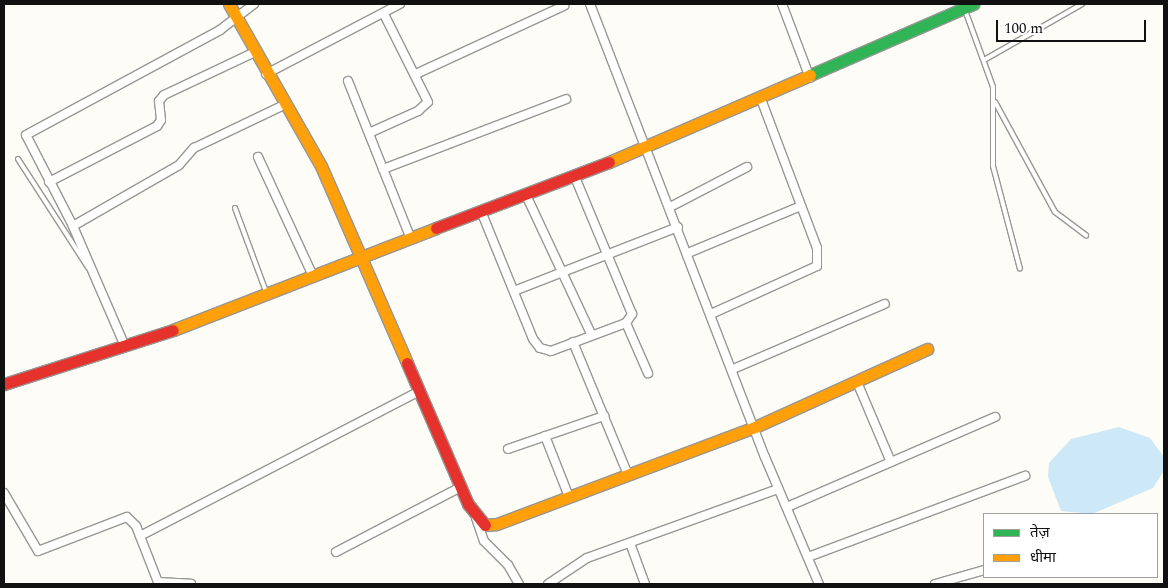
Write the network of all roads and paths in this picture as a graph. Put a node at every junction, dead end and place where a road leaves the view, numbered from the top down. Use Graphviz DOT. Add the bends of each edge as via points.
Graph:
graph roads {
  1 [pos="229,4"];
  2 [pos="254,4"];
  3 [pos="400,4"];
  4 [pos="590,4"];
  5 [pos="782,4"];
  6 [pos="1082,4"];
  7 [pos="967,5"];
  8 [pos="564,6"];
  9 [pos="384,14"];
  10 [pos="236,20"];
  11 [pos="253,53"];
  12 [pos="984,60"];
  13 [pos="266,74"];
  14 [pos="418,74"];
  15 [pos="810,78"];
  16 [pos="348,81"];
  17 [pos="566,99"];
  18 [pos="761,99"];
  19 [pos="994,100"];
  20 [pos="284,105"];
  21 [pos="369,133"];
  22 [pos="648,148"];
  23 [pos="258,157"];
  24 [pos="18,159"];
  25 [pos="747,167"];
  26 [pos="383,169"];
  27 [pos="575,177"];
  28 [pos="49,182"];
  29 [pos="526,195"];
  30 [pos="801,206"];
  31 [pos="670,207"];
  32 [pos="235,208"];
  33 [pos="481,211"];
  34 [pos="73,226"];
  35 [pos="678,227"];
  36 [pos="1086,235"];
  37 [pos="410,236"];
  38 [pos="688,254"];
  39 [pos="362,255"];
  40 [pos="610,255"];
  41 [pos="1020,269"];
  42 [pos="312,274"];
  43 [pos="95,275"];
  44 [pos="562,275"];
  45 [pos="266,291"];
  46 [pos="514,291"];
  47 [pos="885,304"];
  48 [pos="711,314"];
  49 [pos="626,323"];
  50 [pos="591,334"];
  51 [pos="573,342"];
  52 [pos="124,344"];
  53 [pos="926,350"];
  54 [pos="733,369"];
  55 [pos="648,373"];
  56 [pos="857,382"];
  57 [pos="4,384"];
  58 [pos="420,391"];
  59 [pos="604,416"];
  60 [pos="995,417"];
  61 [pos="755,427"];
  62 [pos="545,436"];
  63 [pos="508,449"];
  64 [pos="891,462"];
  65 [pos="628,475"];
  66 [pos="1025,476"];
  67 [pos="461,487"];
  68 [pos="778,490"];
  69 [pos="4,493"];
  70 [pos="569,497"];
  71 [pos="787,507"];
  72 [pos="475,518"];
  73 [pos="140,536"];
  74 [pos="630,543"];
  75 [pos="336,552"];
  76 [pos="808,557"];
  77 [pos="983,570"];
  78 [pos="191,584"];
  79 [pos="519,584"];
  80 [pos="548,584"];
  81 [pos="646,584"];
  82 [pos="819,584"];
  83 [pos="935,584"];
  1 -- 10 [label="street"];
  2 -- 10 [label="street"];
  3 -- 9 [label="street"];
  4 -- 22 [label="street"];
  5 -- 15 [label="street"];
  6 -- 12 [label="lane"];
  7 -- 12 [label="lane"];
  7 -- 15 [label="street"];
  8 -- 14 [label="street"];
  9 -- 13 [label="street"];
  9 -- 14 [label="street"];
  10 -- 11 [label="street"];
  10 -- 28 [label="street" via="30,128 26,138"];
  11 -- 13 [label="street"];
  11 -- 28 [label="street" via="164,95 159,101 161,120 157,126"];
  12 -- 19 [label="lane"];
  13 -- 20 [label="street"];
  14 -- 21 [label="street" via="428,95 424,108"];
  15 -- 18 [label="street"];
  16 -- 21 [label="street"];
  17 -- 26 [label="street"];
  18 -- 22 [label="street"];
  18 -- 30 [label="street"];
  19 -- 36 [label="lane" via="1055,212"];
  19 -- 41 [label="lane" via="993,166"];
  20 -- 34 [label="street" via="194,148 179,166"];
  20 -- 39 [label="street" via="321,166"];
  21 -- 26 [label="street"];
  22 -- 27 [label="street"];
  22 -- 31 [label="street"];
  23 -- 42 [label="street"];
  24 -- 43 [label="lane" via="69,244"];
  25 -- 31 [label="street"];
  26 -- 37 [label="street"];
  27 -- 29 [label="street"];
  27 -- 40 [label="street"];
  28 -- 34 [label="street"];
  29 -- 33 [label="street"];
  29 -- 44 [label="street"];
  30 -- 38 [label="street"];
  30 -- 48 [label="street" via="817,248 817,266"];
  31 -- 35 [label="street"];
  32 -- 45 [label="lane"];
  33 -- 37 [label="street"];
  33 -- 46 [label="street"];
  34 -- 43 [label="street"];
  35 -- 38 [label="street"];
  35 -- 40 [label="street"];
  37 -- 39 [label="street"];
  38 -- 48 [label="street"];
  39 -- 42 [label="street"];
  39 -- 58 [label="street"];
  40 -- 44 [label="street"];
  40 -- 49 [label="street" via="632,314"];
  42 -- 45 [label="street"];
  43 -- 52 [label="street"];
  44 -- 46 [label="street"];
  44 -- 50 [label="street"];
  45 -- 52 [label="street" via="194,322"];
  46 -- 51 [label="street" via="540,348 551,351"];
  47 -- 54 [label="street"];
  48 -- 54 [label="street"];
  49 -- 50 [label="street"];
  49 -- 55 [label="street"];
  50 -- 51 [label="street"];
  51 -- 59 [label="street"];
  52 -- 57 [label="street"];
  53 -- 56 [label="street"];
  54 -- 61 [label="street"];
  56 -- 61 [label="street"];
  56 -- 64 [label="street"];
  58 -- 67 [label="street"];
  58 -- 73 [label="street"];
  59 -- 62 [label="street"];
  59 -- 65 [label="street"];
  60 -- 64 [label="street"];
  61 -- 65 [label="street"];
  61 -- 68 [label="street"];
  62 -- 63 [label="street"];
  62 -- 70 [label="street"];
  64 -- 71 [label="street"];
  65 -- 70 [label="street"];
  66 -- 76 [label="street"];
  67 -- 72 [label="street"];
  67 -- 75 [label="street"];
  68 -- 71 [label="street"];
  68 -- 74 [label="street"];
  69 -- 73 [label="street" via="38,551 123,516 133,521"];
  70 -- 72 [label="street" via="497,524 485,525"];
  71 -- 76 [label="street"];
  72 -- 79 [label="street" via="484,541 508,565"];
  73 -- 78 [label="street" via="158,582"];
  74 -- 80 [label="street" via="578,563"];
  74 -- 81 [label="street"];
  76 -- 82 [label="street"];
  77 -- 83 [label="street"];
}
